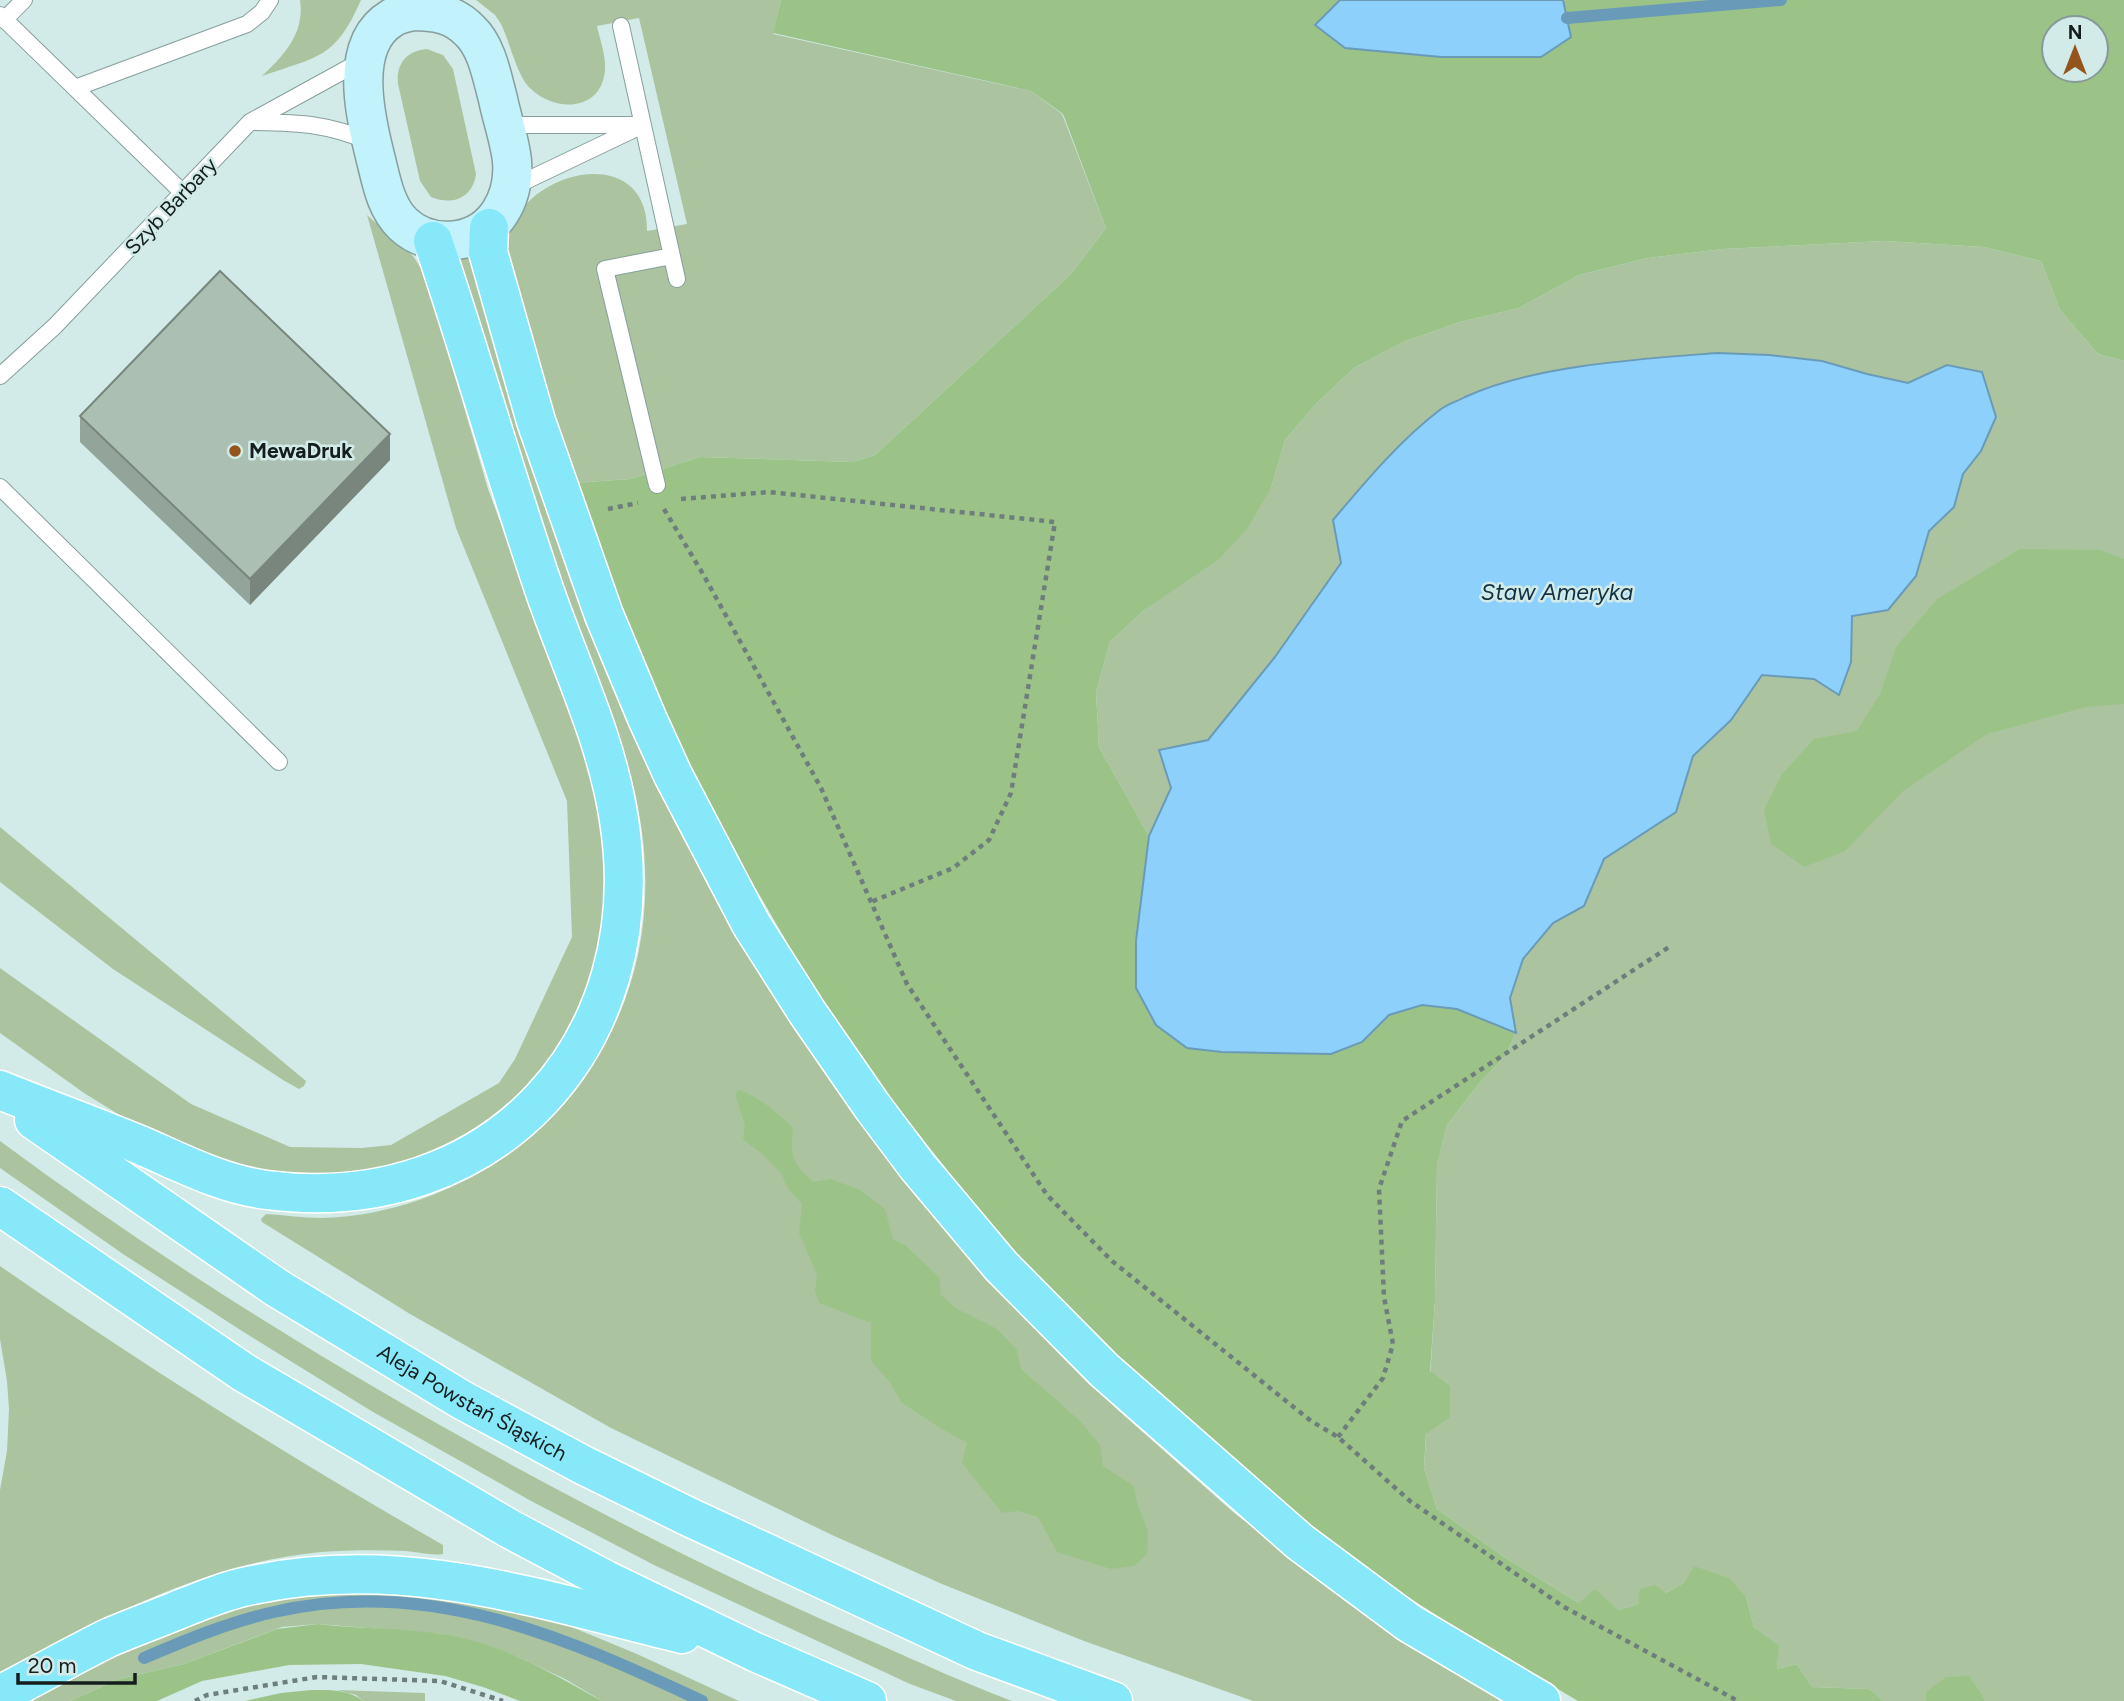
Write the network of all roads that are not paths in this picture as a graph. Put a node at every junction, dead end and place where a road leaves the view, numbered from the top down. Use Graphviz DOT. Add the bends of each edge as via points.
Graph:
graph roads {
  1 [pos="23,0"];
  2 [pos="270,0"];
  3 [pos="433,5"];
  4 [pos="391,9"];
  5 [pos="2,18"];
  6 [pos="621,26"];
  7 [pos="366,59"];
  8 [pos="75,88"];
  9 [pos="250,122"];
  10 [pos="504,125"];
  11 [pos="643,125"];
  12 [pos="372,144"];
  13 [pos="509,188"];
  14 [pos="183,193"];
  15 [pos="489,228"];
  16 [pos="433,241"];
  17 [pos="673,256"];
  18 [pos="677,278"];
  19 [pos="0,376"];
  20 [pos="0,487"];
  21 [pos="658,493"];
  22 [pos="279,762"];
  23 [pos="0,1090"];
  24 [pos="0,1097"];
  25 [pos="0,1206"];
  26 [pos="755,1652"];
  27 [pos="0,1695"];
  28 [pos="867,1701"];
  29 [pos="1113,1701"];
  30 [pos="1541,1701"];
  1 -- 5 [label="lane"];
  2 -- 8 [label="lane" via="247,24"];
  3 -- 4 [label="main road" via="412,11"];
  3 -- 10 [label="main road" via="473,33 489,65"];
  4 -- 7 [label="main road"];
  5 -- 8 [label="lane"];
  6 -- 11 [label="lane"];
  7 -- 9 [label="lane, Szyb Barbary"];
  7 -- 12 [label="main road" via="362,88"];
  8 -- 14 [label="lane"];
  9 -- 12 [label="lane" via="309,123"];
  9 -- 14 [label="lane, Szyb Barbary"];
  10 -- 11 [label="lane"];
  10 -- 13 [label="main road" via="512,162"];
  11 -- 13 [label="lane"];
  11 -- 17 [label="lane"];
  12 -- 16 [label="main road" via="394,211 414,233"];
  13 -- 15 [label="main road" via="501,212"];
  14 -- 19 [label="lane, Szyb Barbary" via="55,326"];
  15 -- 16 [label="main road" via="458,240"];
  15 -- 30 [label="main road" via="488,252 536,421 604,615 647,718 751,925 872,1106 1001,1266 1104,1370 1300,1542 1409,1623"];
  16 -- 23 [label="main road" via="533,556 602,747 620,822 621,931 607,992 593,1023 556,1084 495,1140 406,1183 356,1192 308,1194 221,1179"];
  17 -- 18 [label="lane"];
  17 -- 21 [label="lane" via="605,269"];
  20 -- 22 [label="lane"];
  24 -- 29 [label="main road, Aleja Powstań Śląskich" via="277,1288 463,1400 689,1517 977,1651"];
  25 -- 26 [label="main road" via="243,1372 355,1439 510,1530"];
  26 -- 27 [label="main road" via="468,1582 359,1572 316,1574 251,1585 198,1602 109,1638"];
  26 -- 28 [label="main road"];
}
